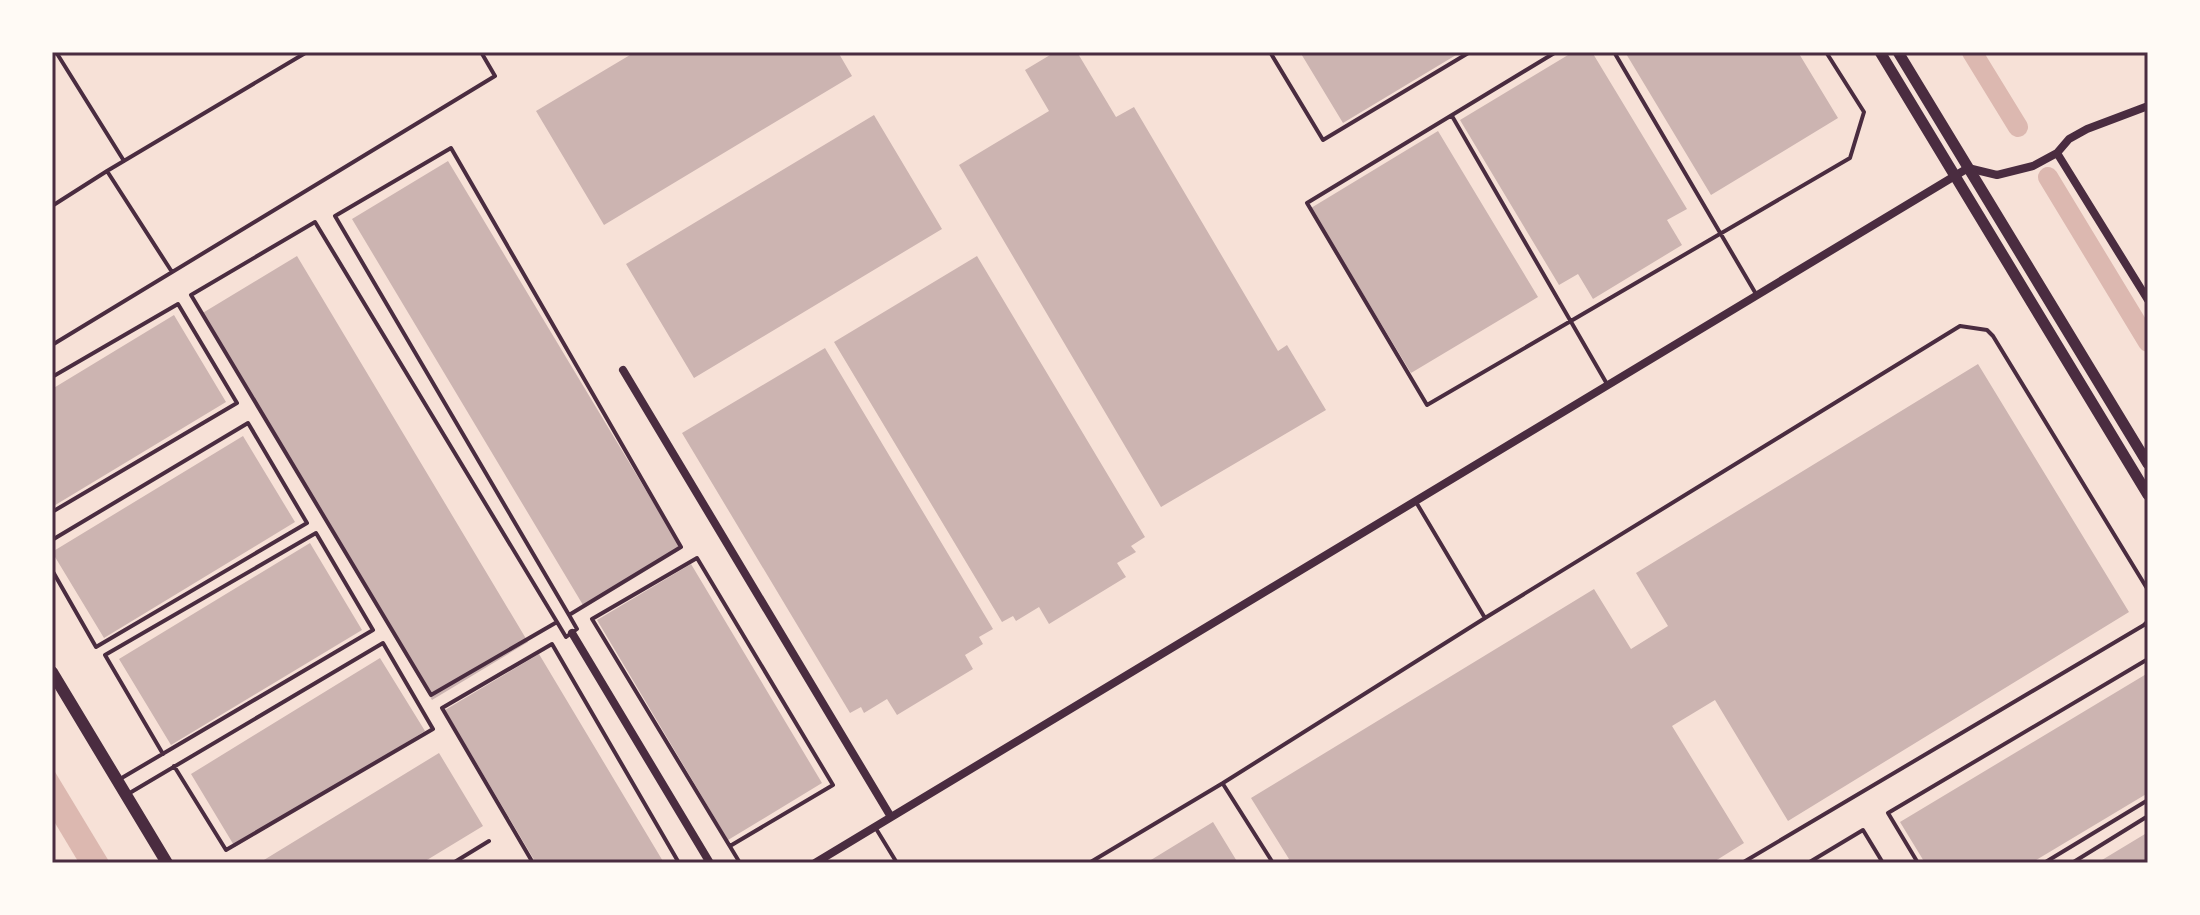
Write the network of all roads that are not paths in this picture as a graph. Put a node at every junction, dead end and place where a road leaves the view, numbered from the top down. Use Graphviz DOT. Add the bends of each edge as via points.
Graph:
graph roads {
  1 [pos="56,52"];
  2 [pos="307,52"];
  3 [pos="481,52"];
  4 [pos="1270,52"];
  5 [pos="1470,52"];
  6 [pos="1556,52"];
  7 [pos="1614,52"];
  8 [pos="1826,52"];
  9 [pos="1880,52"];
  10 [pos="1898,52"];
  11 [pos="2148,106"];
  12 [pos="1452,116"];
  13 [pos="2057,153"];
  14 [pos="124,161"];
  15 [pos="1968,168"];
  16 [pos="107,171"];
  17 [pos="1955,176"];
  18 [pos="52,206"];
  19 [pos="1721,233"];
  20 [pos="172,272"];
  21 [pos="1758,296"];
  22 [pos="2148,300"];
  23 [pos="1571,321"];
  24 [pos="52,345"];
  25 [pos="623,370"];
  26 [pos="52,377"];
  27 [pos="1608,386"];
  28 [pos="2148,464"];
  29 [pos="2148,495"];
  30 [pos="1416,502"];
  31 [pos="52,512"];
  32 [pos="52,540"];
  33 [pos="52,570"];
  34 [pos="2148,590"];
  35 [pos="569,615"];
  36 [pos="1485,618"];
  37 [pos="2148,621"];
  38 [pos="557,622"];
  39 [pos="572,633"];
  40 [pos="2148,659"];
  41 [pos="52,672"];
  42 [pos="163,754"];
  43 [pos="174,766"];
  44 [pos="117,780"];
  45 [pos="1223,783"];
  46 [pos="126,795"];
  47 [pos="2148,800"];
  48 [pos="2148,816"];
  49 [pos="891,817"];
  50 [pos="875,827"];
  51 [pos="489,841"];
  52 [pos="730,846"];
  53 [pos="167,863"];
  54 [pos="453,863"];
  55 [pos="533,863"];
  56 [pos="679,863"];
  57 [pos="710,863"];
  58 [pos="740,863"];
  59 [pos="815,863"];
  60 [pos="897,863"];
  61 [pos="1089,863"];
  62 [pos="1273,863"];
  63 [pos="1742,863"];
  64 [pos="1808,863"];
  65 [pos="1883,863"];
  66 [pos="1918,863"];
  67 [pos="2044,863"];
  68 [pos="2072,863"];
  1 -- 14 [label="lane"];
  2 -- 14 [label="lane"];
  3 -- 20 [label="lane" via="495,76"];
  4 -- 5 [label="lane" via="1323,140"];
  6 -- 12 [label="lane"];
  7 -- 19 [label="lane"];
  8 -- 19 [label="lane" via="1864,112 1850,158"];
  9 -- 17 [label="street"];
  10 -- 15 [label="street"];
  11 -- 13 [label="street" via="2087,129"];
  12 -- 23 [label="lane"];
  12 -- 23 [label="lane" via="1307,203 1427,405"];
  13 -- 15 [label="street" via="1997,175"];
  13 -- 22 [label="street"];
  14 -- 16 [label="lane"];
  15 -- 17 [label="street"];
  15 -- 28 [label="street"];
  16 -- 18 [label="lane"];
  16 -- 20 [label="lane"];
  17 -- 21 [label="street"];
  17 -- 29 [label="street"];
  19 -- 21 [label="lane"];
  19 -- 23 [label="lane"];
  20 -- 24 [label="lane"];
  21 -- 27 [label="street"];
  23 -- 27 [label="lane"];
  25 -- 49 [label="street"];
  26 -- 31 [label="lane" via="178,304 237,403"];
  27 -- 30 [label="street"];
  30 -- 36 [label="lane"];
  30 -- 49 [label="street"];
  32 -- 33 [label="lane" via="248,423 307,523 96,647"];
  34 -- 36 [label="lane" via="1993,336 1987,330 1960,326"];
  35 -- 35 [label="lane" via="335,216 451,148 681,547"];
  35 -- 39 [label="lane" via="577,629"];
  36 -- 45 [label="lane"];
  37 -- 63 [label="lane"];
  38 -- 38 [label="lane" via="315,222 191,295 431,695"];
  38 -- 39 [label="lane" via="566,637"];
  39 -- 57 [label="street"];
  40 -- 66 [label="lane" via="1888,813"];
  41 -- 44 [label="main road"];
  42 -- 42 [label="lane" via="373,630 316,533 105,655"];
  42 -- 44 [label="lane"];
  43 -- 43 [label="lane" via="383,643 433,729 226,850"];
  43 -- 46 [label="lane"];
  44 -- 46 [label="main road"];
  45 -- 61 [label="lane"];
  45 -- 62 [label="lane"];
  46 -- 53 [label="main road"];
  47 -- 67 [label="lane"];
  48 -- 68 [label="lane"];
  49 -- 50 [label="street"];
  50 -- 59 [label="street"];
  50 -- 60 [label="lane"];
  51 -- 54 [label="lane"];
  52 -- 52 [label="lane" via="592,619 697,558 833,785"];
  52 -- 58 [label="lane"];
  55 -- 56 [label="lane" via="442,708 552,644"];
  64 -- 65 [label="lane" via="1863,830"];
}
